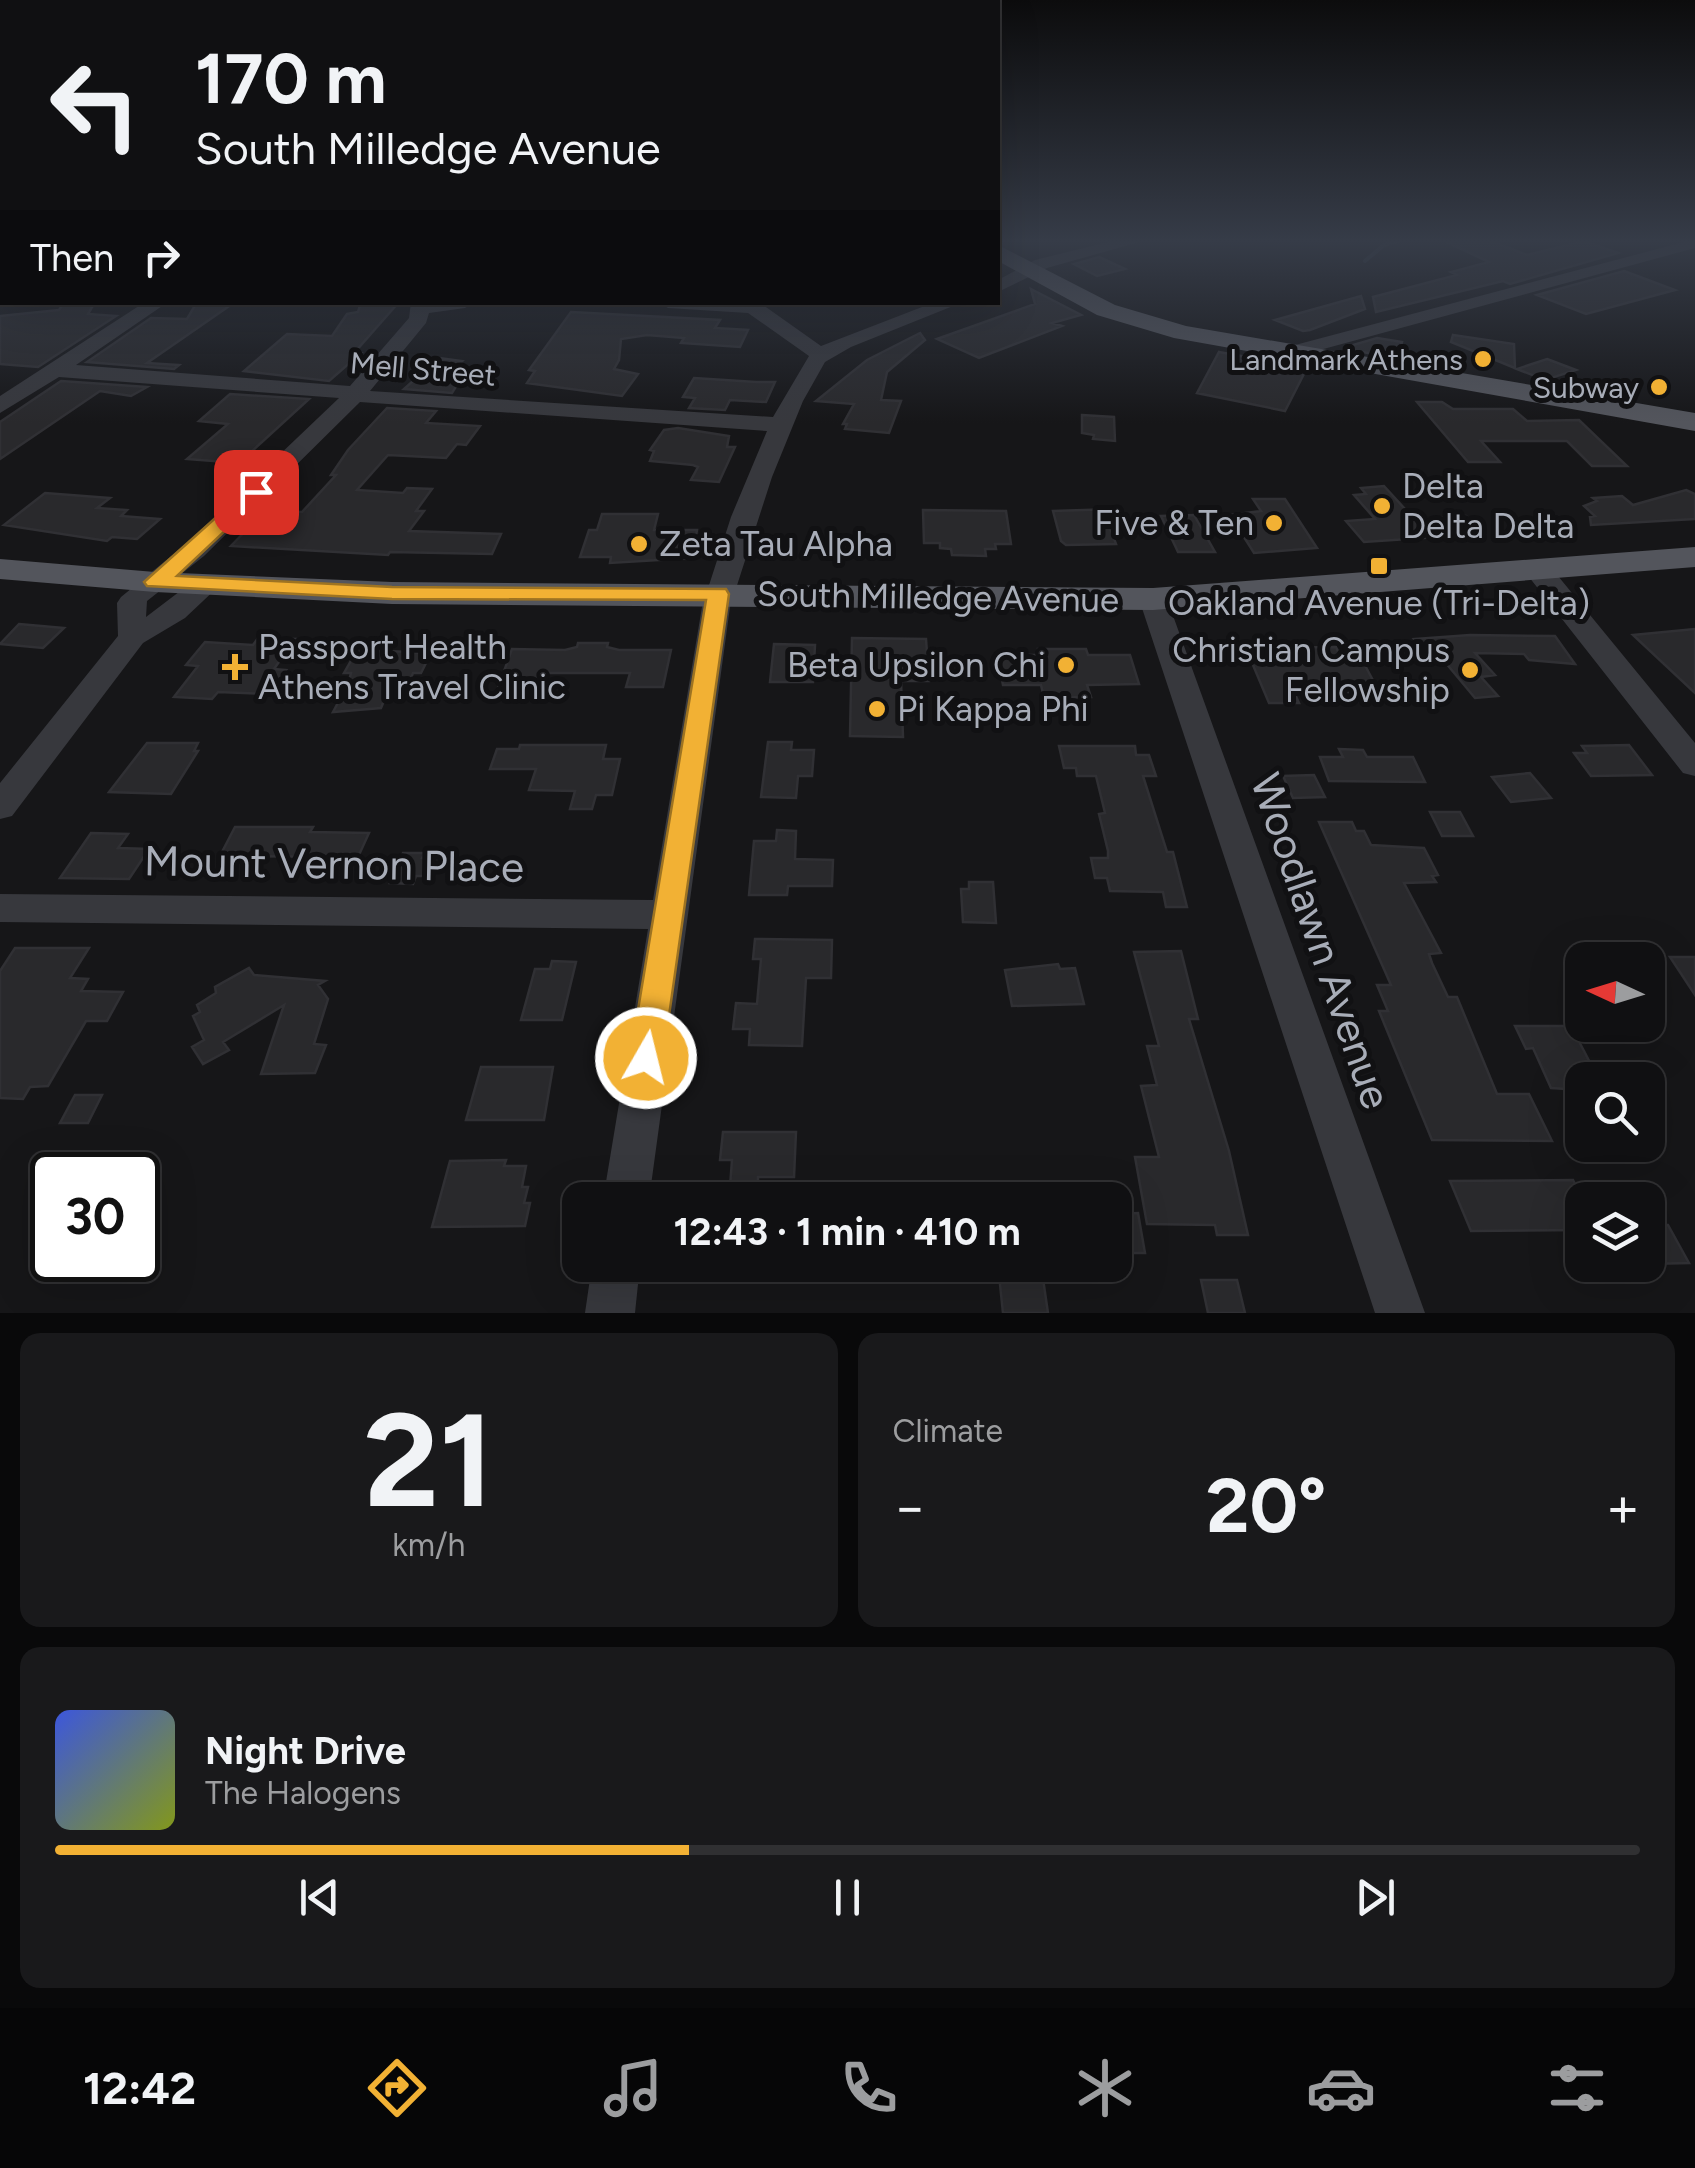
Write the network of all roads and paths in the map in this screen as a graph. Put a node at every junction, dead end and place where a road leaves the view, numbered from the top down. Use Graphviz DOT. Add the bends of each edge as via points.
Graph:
graph roads {
  1 [pos="1089,300"];
  2 [pos="1481,300"];
  3 [pos="154,305"];
  4 [pos="421,305"];
  5 [pos="749,305"];
  6 [pos="946,305"];
  7 [pos="1287,352"];
  8 [pos="820,355"];
  9 [pos="56,370"];
  10 [pos="356,396"];
  11 [pos="0,406"];
  12 [pos="1695,422"];
  13 [pos="784,424"];
  14 [pos="1695,557"];
  15 [pos="0,568"];
  16 [pos="1539,571"];
  17 [pos="155,582"];
  18 [pos="206,585"];
  19 [pos="718,594"];
  20 [pos="1153,599"];
  21 [pos="133,637"];
  22 [pos="1695,765"];
  23 [pos="0,807"];
  24 [pos="0,908"];
  25 [pos="667,915"];
  26 [pos="629,1182"];
  27 [pos="614,1282"];
  28 [pos="610,1313"];
  29 [pos="1400,1313"];
  1 -- 7 [label="main road" via="1183,333"];
  2 -- 7 [label="street"];
  3 -- 9 [label="street"];
  4 -- 10 [label="street" via="419,318"];
  5 -- 8 [label="street"];
  6 -- 8 [label="street"];
  7 -- 12 [label="main road"];
  8 -- 13 [label="street"];
  9 -- 10 [label="street, Mell Street"];
  9 -- 11 [label="street"];
  10 -- 13 [label="street, Mell Street"];
  10 -- 17 [label="street"];
  13 -- 19 [label="street"];
  14 -- 16 [label="main road, South Milledge Avenue"];
  15 -- 17 [label="main road, South Milledge Avenue"];
  16 -- 20 [label="main road, South Milledge Avenue"];
  16 -- 22 [label="street"];
  17 -- 18 [label="main road, South Milledge Avenue"];
  17 -- 21 [label="street" via="131,603"];
  18 -- 19 [label="main road, South Milledge Avenue"];
  18 -- 21 [label="street"];
  19 -- 20 [label="main road, South Milledge Avenue"];
  19 -- 25 [label="street"];
  20 -- 29 [label="street, Woodlawn Avenue"];
  21 -- 23 [label="street"];
  24 -- 25 [label="street, Mount Vernon Place"];
  25 -- 26 [label="street"];
  27 -- 28 [label="street"];
}
